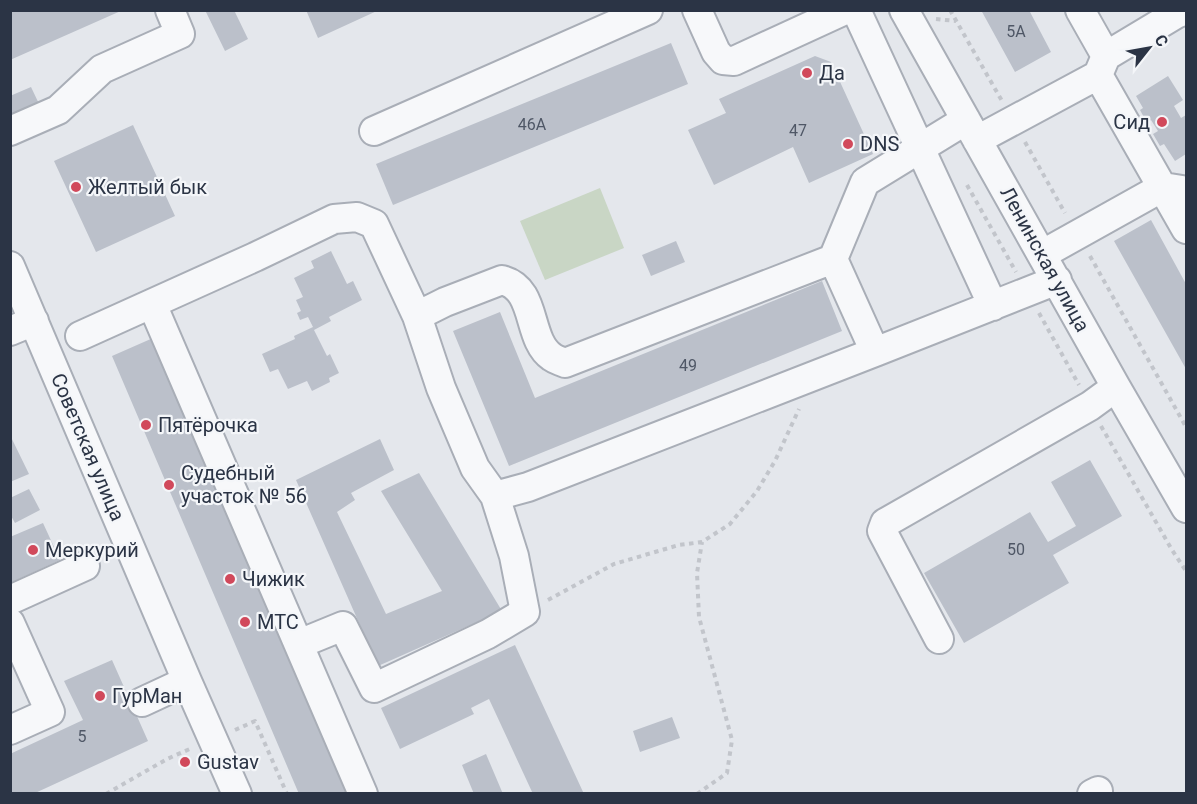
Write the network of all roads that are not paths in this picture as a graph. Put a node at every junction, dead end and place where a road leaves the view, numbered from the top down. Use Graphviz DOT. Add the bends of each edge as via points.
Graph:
graph roads {
  1 [pos="170,10"];
  2 [pos="648,10"];
  3 [pos="697,10"];
  4 [pos="845,10"];
  5 [pos="856,10"];
  6 [pos="904,10"];
  7 [pos="1080,10"];
  8 [pos="1186,10"];
  9 [pos="1102,65"];
  10 [pos="374,130"];
  11 [pos="971,130"];
  12 [pos="10,131"];
  13 [pos="920,148"];
  14 [pos="1175,189"];
  15 [pos="1186,229"];
  16 [pos="1043,254"];
  17 [pos="833,259"];
  18 [pos="10,266"];
  19 [pos="1057,280"];
  20 [pos="152,304"];
  21 [pos="993,306"];
  22 [pos="417,316"];
  23 [pos="22,326"];
  24 [pos="80,336"];
  25 [pos="874,352"];
  26 [pos="1116,387"];
  27 [pos="495,496"];
  28 [pos="1186,508"];
  29 [pos="85,566"];
  30 [pos="10,600"];
  31 [pos="10,623"];
  32 [pos="939,639"];
  33 [pos="299,644"];
  34 [pos="187,681"];
  35 [pos="142,702"];
  36 [pos="10,730"];
  37 [pos="237,794"];
  38 [pos="363,794"];
  1 -- 12 [label="street" via="180,34 102,69 58,110"];
  2 -- 10 [label="street"];
  3 -- 4 [label="street" via="716,52 723,60 734,61"];
  5 -- 13 [label="street"];
  6 -- 11 [label="street, Ленинская улица"];
  7 -- 9 [label="street"];
  8 -- 9 [label="street"];
  9 -- 11 [label="street"];
  9 -- 14 [label="street"];
  11 -- 13 [label="street"];
  11 -- 16 [label="street, Ленинская улица"];
  13 -- 17 [label="street" via="865,182"];
  13 -- 21 [label="street"];
  14 -- 15 [label="street"];
  14 -- 16 [label="street"];
  16 -- 19 [label="street, Ленинская улица"];
  17 -- 22 [label="street" via="566,363 551,356 541,343 522,292 510,282 501,280"];
  17 -- 25 [label="street"];
  18 -- 23 [label="street, Советская улица"];
  19 -- 21 [label="street"];
  19 -- 26 [label="street, Ленинская улица"];
  20 -- 22 [label="street" via="334,219 357,217 374,224"];
  20 -- 24 [label="street"];
  20 -- 33 [label="street"];
  21 -- 25 [label="street"];
  22 -- 27 [label="street" via="441,388 475,468"];
  23 -- 34 [label="street, Советская улица"];
  25 -- 27 [label="street" via="528,487"];
  26 -- 28 [label="street, Ленинская улица"];
  26 -- 32 [label="street" via="1090,406 885,523 882,531"];
  27 -- 33 [label="street" via="514,556 525,612 488,634 374,688 344,626"];
  29 -- 30 [label="street"];
  31 -- 36 [label="street" via="50,712"];
  33 -- 38 [label="street"];
  34 -- 35 [label="street"];
  34 -- 37 [label="street, Советская улица"];
}
